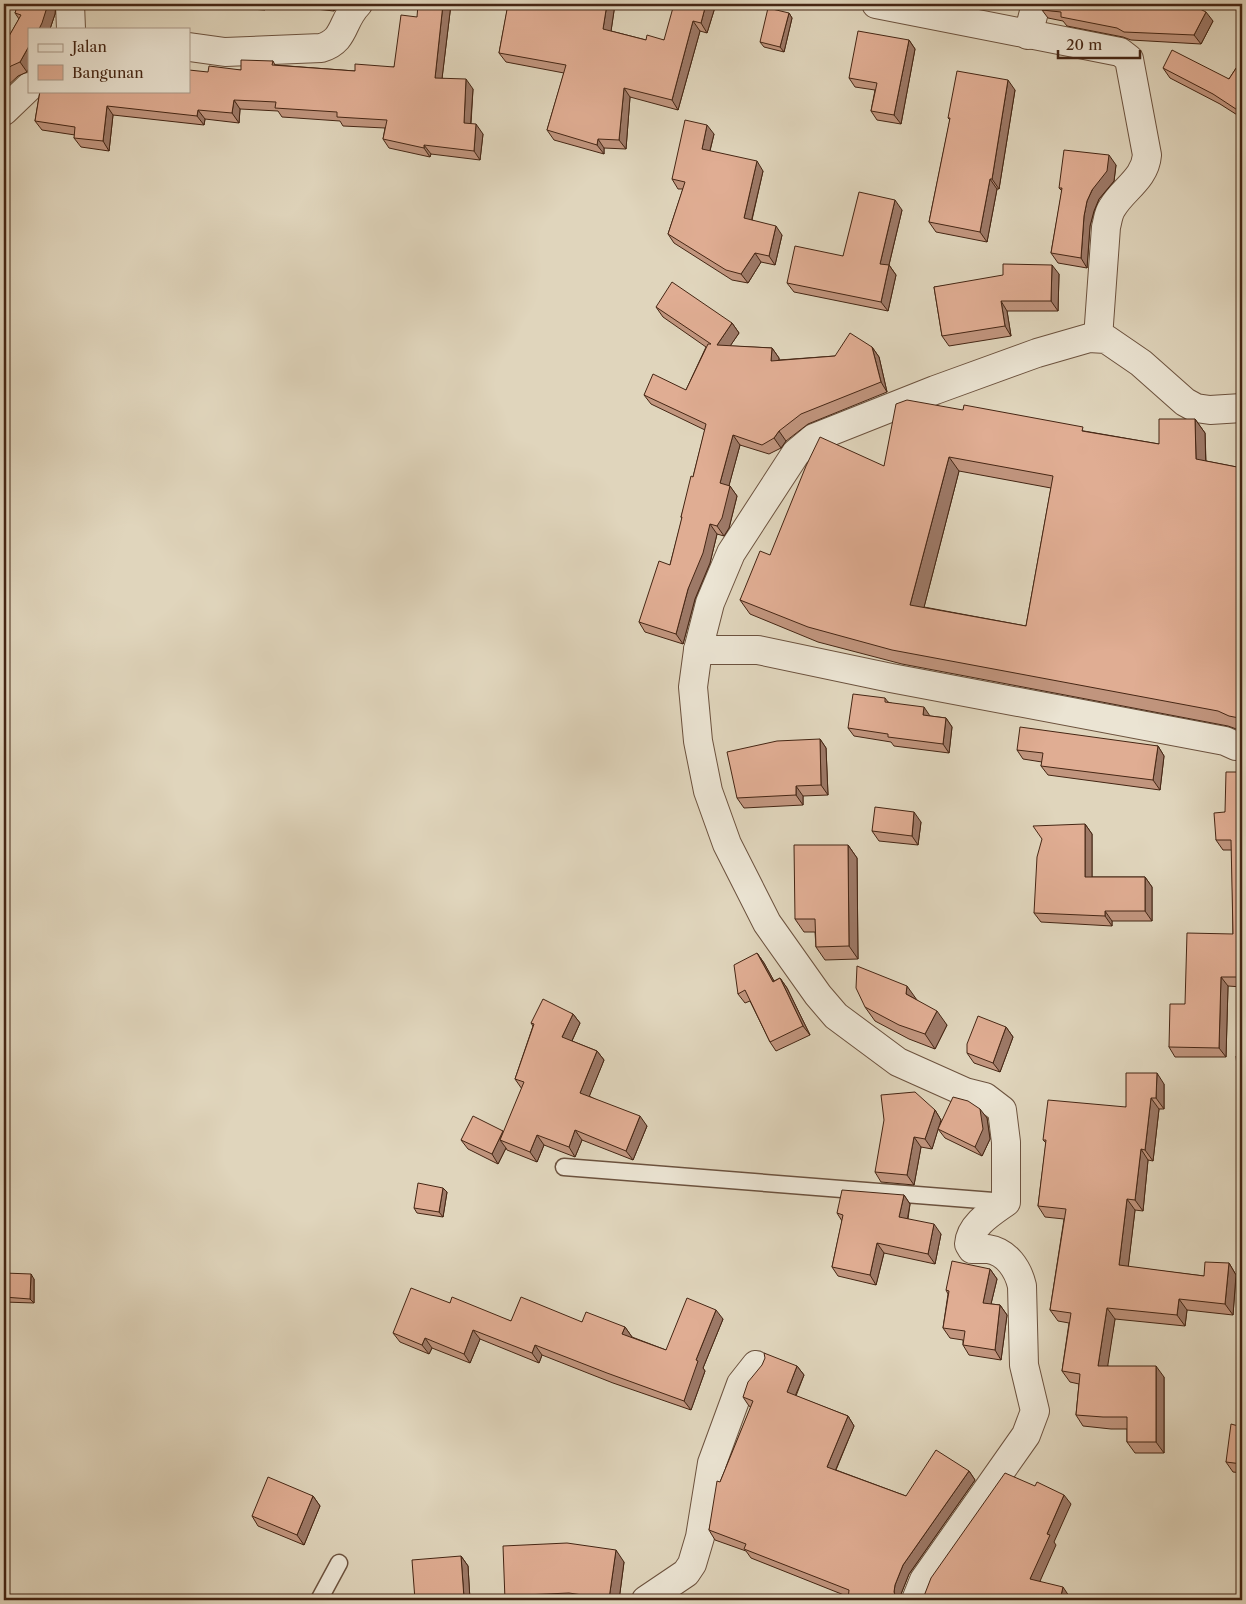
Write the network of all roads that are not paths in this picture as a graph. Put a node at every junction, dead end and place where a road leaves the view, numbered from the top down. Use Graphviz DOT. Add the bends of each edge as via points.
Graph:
graph roads {
  1 [pos="70,4"];
  2 [pos="358,4"];
  3 [pos="876,4"];
  4 [pos="1036,4"];
  5 [pos="71,28"];
  6 [pos="1028,34"];
  7 [pos="190,47"];
  8 [pos="28,88"];
  9 [pos="4,111"];
  10 [pos="1098,338"];
  11 [pos="1242,408"];
  12 [pos="698,650"];
  13 [pos="1242,746"];
  14 [pos="564,1167"];
  15 [pos="1006,1202"];
  16 [pos="756,1365"];
  17 [pos="340,1563"];
  18 [pos="319,1600"];
  19 [pos="646,1600"];
  20 [pos="916,1600"];
  1 -- 5 [label="street"];
  2 -- 7 [label="street" via="339,38 321,48 224,52"];
  3 -- 6 [label="street"];
  4 -- 6 [label="street"];
  6 -- 10 [label="street" via="1120,52 1130,62 1147,155 1143,171 1114,205 1106,227"];
  8 -- 9 [label="street"];
  10 -- 11 [label="street" via="1106,339 1141,363 1190,405 1202,410"];
  10 -- 12 [label="street" via="1037,353 934,390 805,444 788,463 731,552 710,603"];
  12 -- 13 [label="street" via="758,650"];
  12 -- 15 [label="street" via="693,687 698,741 708,791 727,844 767,923 836,1016 898,1062 965,1092 985,1097 1002,1110 1006,1142"];
  14 -- 15 [label="lane"];
  15 -- 20 [label="street" via="982,1220 969,1244 972,1249 990,1249 1006,1257 1021,1279 1024,1365 1035,1411 1026,1436 924,1580"];
  16 -- 19 [label="street" via="741,1384 712,1463 700,1537 692,1564 686,1572"];
  17 -- 18 [label="lane"];
}
